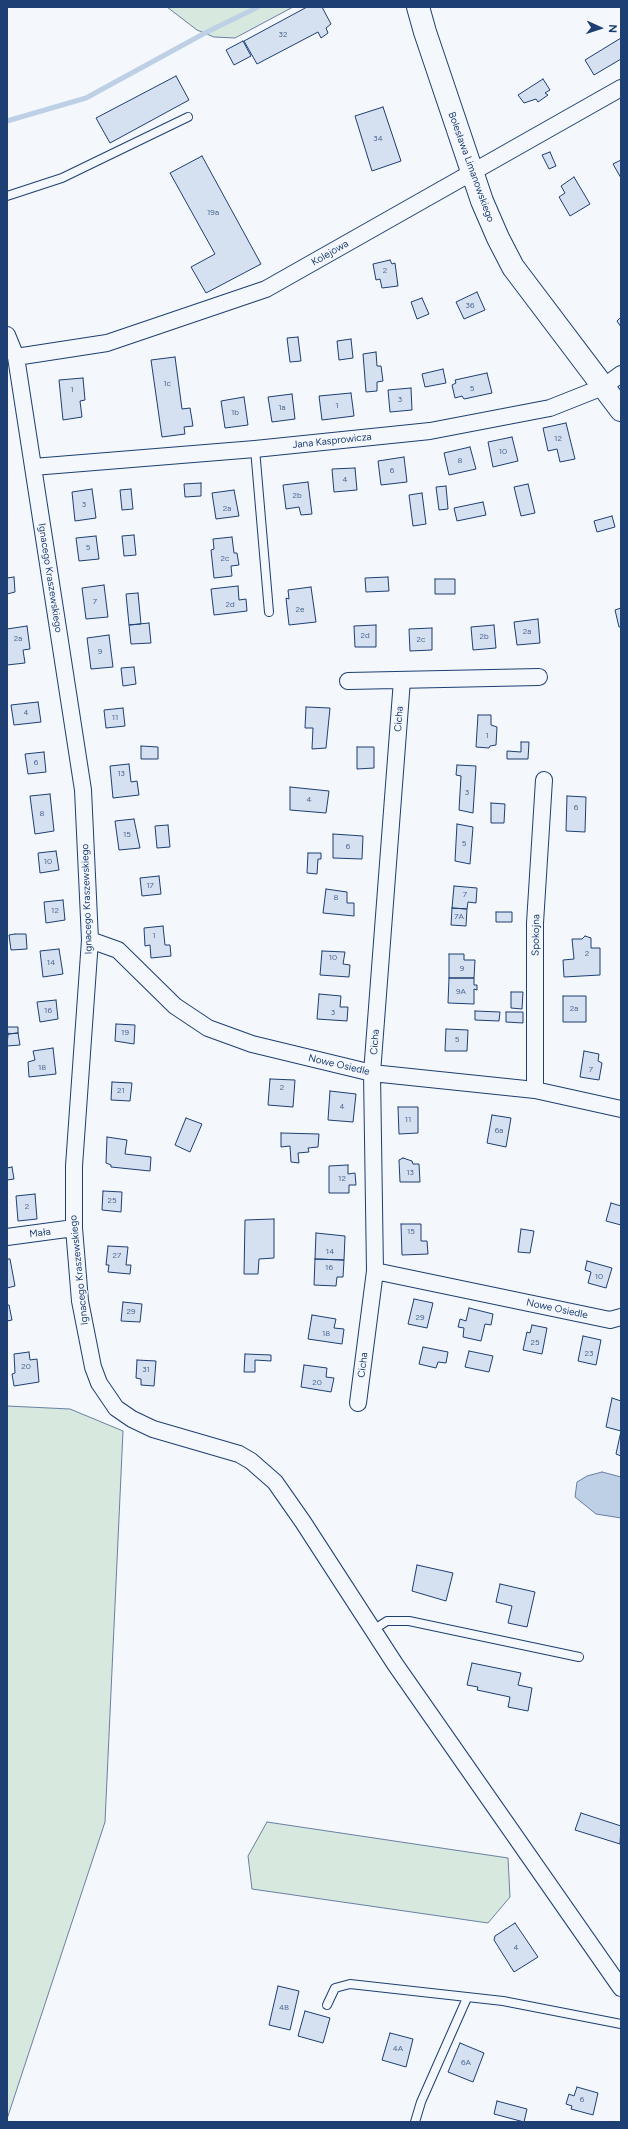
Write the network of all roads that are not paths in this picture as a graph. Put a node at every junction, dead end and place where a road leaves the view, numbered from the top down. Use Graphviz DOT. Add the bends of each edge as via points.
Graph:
graph roads {
  1 [pos="418,7"];
  2 [pos="621,88"];
  3 [pos="188,116"];
  4 [pos="472,172"];
  5 [pos="7,196"];
  6 [pos="7,335"];
  7 [pos="16,357"];
  8 [pos="621,374"];
  9 [pos="603,387"];
  10 [pos="621,410"];
  11 [pos="255,450"];
  12 [pos="33,467"];
  13 [pos="269,612"];
  14 [pos="539,677"];
  15 [pos="402,680"];
  16 [pos="348,681"];
  17 [pos="544,780"];
  18 [pos="90,940"];
  19 [pos="372,1073"];
  20 [pos="535,1090"];
  21 [pos="621,1109"];
  22 [pos="74,1228"];
  23 [pos="7,1237"];
  24 [pos="375,1271"];
  25 [pos="621,1316"];
  26 [pos="358,1403"];
  27 [pos="372,1630"];
  28 [pos="579,1657"];
  29 [pos="621,1988"];
  30 [pos="467,1998"];
  31 [pos="327,2005"];
  32 [pos="621,2024"];
  33 [pos="415,2122"];
  1 -- 4 [label="street, Bolesława Limanowskiego"];
  2 -- 4 [label="street, Kolejowa"];
  3 -- 5 [label="lane" via="62,178"];
  4 -- 7 [label="street, Kolejowa" via="266,289 108,343"];
  4 -- 9 [label="street, Bolesława Limanowskiego" via="513,267"];
  6 -- 7 [label="street, Ignacego Kraszewskiego"];
  7 -- 12 [label="street, Ignacego Kraszewskiego"];
  8 -- 9 [label="street, Jana Kasprowicza"];
  9 -- 10 [label="street, Bolesława Limanowskiego"];
  9 -- 11 [label="street, Jana Kasprowicza" via="550,408 430,431"];
  11 -- 12 [label="street, Jana Kasprowicza"];
  11 -- 13 [label="lane"];
  12 -- 18 [label="street, Ignacego Kraszewskiego" via="83,790"];
  14 -- 15 [label="street"];
  15 -- 16 [label="street"];
  15 -- 19 [label="street, Cicha"];
  17 -- 20 [label="street, Spokojna" via="535,923"];
  18 -- 19 [label="street, Nowe Osiedle" via="118,950 175,1006 208,1028 252,1044"];
  18 -- 22 [label="street, Ignacego Kraszewskiego" via="74,1166"];
  19 -- 20 [label="street, Nowe Osiedle"];
  19 -- 24 [label="street, Cicha"];
  20 -- 21 [label="street, Nowe Osiedle"];
  22 -- 23 [label="street, Mała"];
  22 -- 27 [label="street, Ignacego Kraszewskiego" via="80,1301 93,1367 99,1383 116,1408 141,1424 239,1454 263,1470 290,1502"];
  24 -- 25 [label="street, Nowe Osiedle" via="610,1320"];
  24 -- 26 [label="street, Cicha"];
  27 -- 28 [label="lane" via="387,1621 409,1621"];
  27 -- 29 [label="street, Ignacego Kraszewskiego"];
  30 -- 31 [label="lane" via="350,1984 336,1988"];
  30 -- 32 [label="lane" via="503,2001"];
  30 -- 33 [label="lane" via="421,2102"];
}
